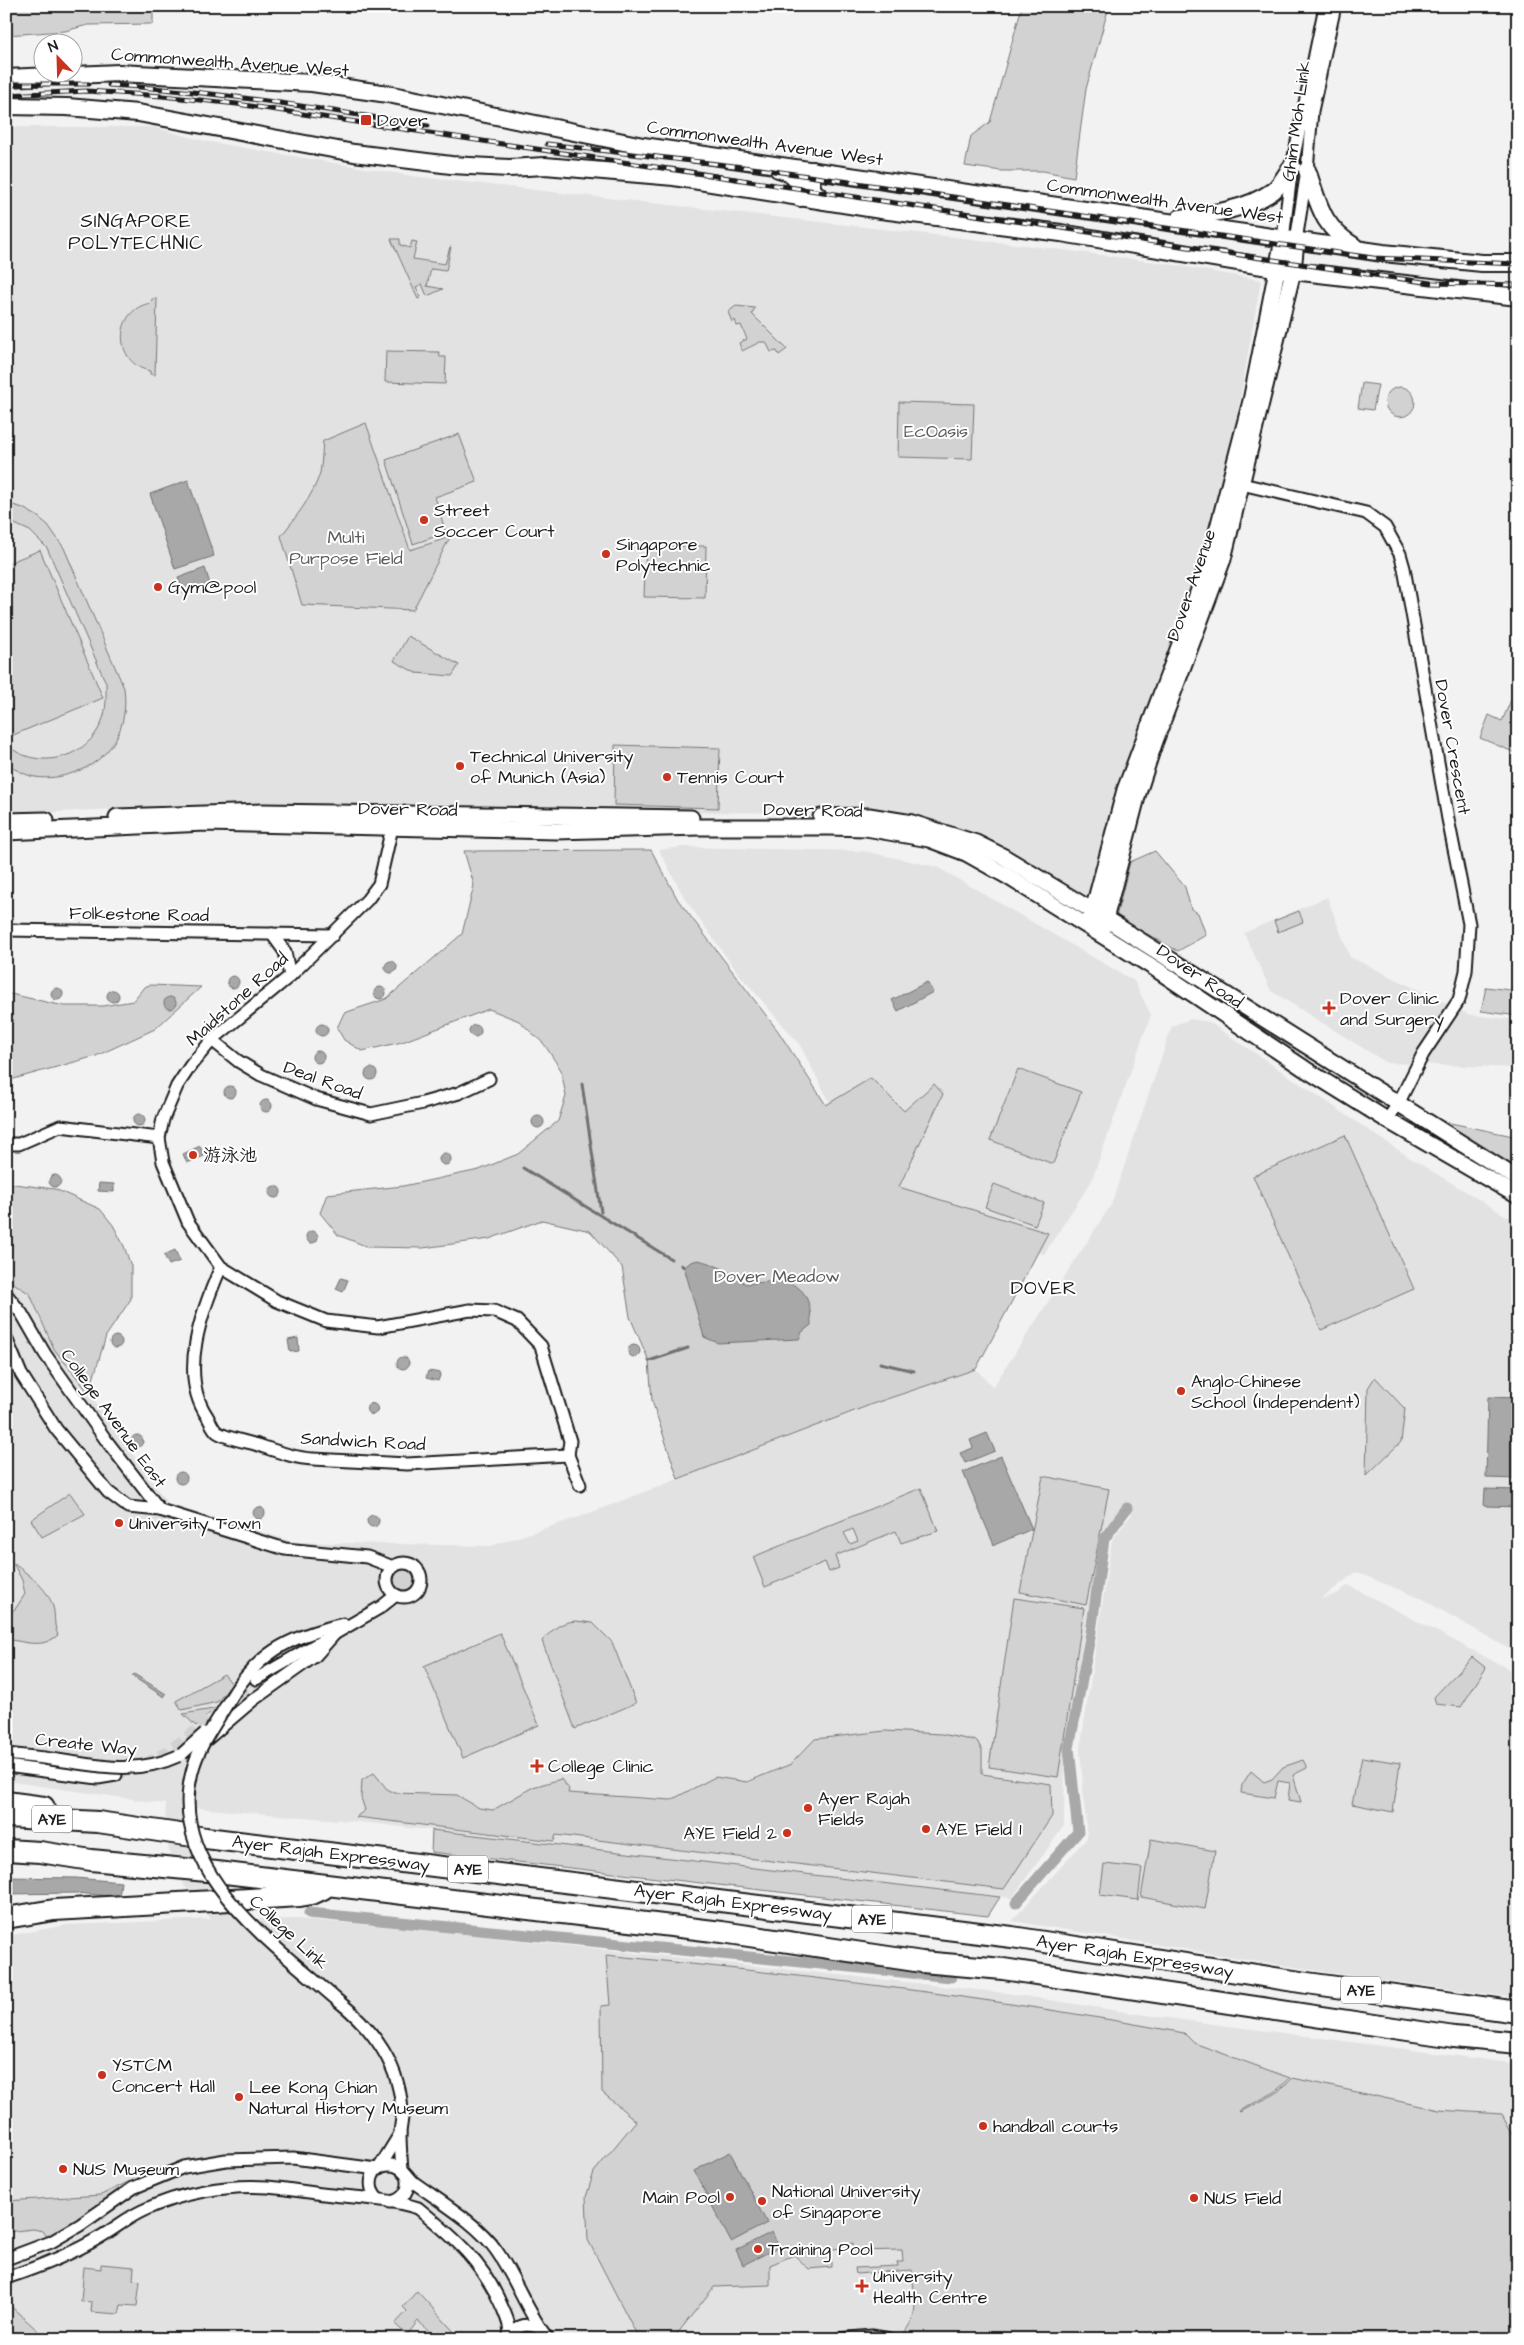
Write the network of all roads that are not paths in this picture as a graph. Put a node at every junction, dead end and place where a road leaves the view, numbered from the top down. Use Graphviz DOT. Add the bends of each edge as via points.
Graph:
graph roads {
  1 [pos="1325,6"];
  2 [pos="1336,6"];
  3 [pos="6,78"];
  4 [pos="6,106"];
  5 [pos="749,161"];
  6 [pos="1299,168"];
  7 [pos="813,170"];
  8 [pos="800,198"];
  9 [pos="824,200"];
  10 [pos="1158,220"];
  11 [pos="1289,240"];
  12 [pos="1358,249"];
  13 [pos="1518,262"];
  14 [pos="1286,269"];
  15 [pos="1518,297"];
  16 [pos="1236,482"];
  17 [pos="394,820"];
  18 [pos="6,821"];
  19 [pos="867,822"];
  20 [pos="30,826"];
  21 [pos="6,832"];
  22 [pos="1099,916"];
  23 [pos="1088,927"];
  24 [pos="6,930"];
  25 [pos="272,934"];
  26 [pos="333,935"];
  27 [pos="1101,936"];
  28 [pos="290,976"];
  29 [pos="212,1040"];
  30 [pos="489,1079"];
  31 [pos="1398,1104"];
  32 [pos="1387,1120"];
  33 [pos="159,1138"];
  34 [pos="6,1144"];
  35 [pos="1518,1179"];
  36 [pos="1518,1196"];
  37 [pos="221,1267"];
  38 [pos="6,1294"];
  39 [pos="6,1338"];
  40 [pos="568,1454"];
  41 [pos="580,1485"];
  42 [pos="160,1510"];
  43 [pos="393,1567"];
  44 [pos="396,1595"];
  45 [pos="356,1621"];
  46 [pos="337,1632"];
  47 [pos="256,1679"];
  48 [pos="227,1704"];
  49 [pos="205,1741"];
  50 [pos="6,1754"];
  51 [pos="6,1766"];
  52 [pos="116,1775"];
  53 [pos="6,1802"];
  54 [pos="6,1817"];
  55 [pos="98,1822"];
  56 [pos="6,1850"];
  57 [pos="91,1860"];
  58 [pos="6,1862"];
  59 [pos="327,1886"];
  60 [pos="6,1918"];
  61 [pos="1518,2012"];
  62 [pos="1518,2043"];
  63 [pos="400,2134"];
  64 [pos="380,2165"];
  65 [pos="404,2172"];
  66 [pos="382,2200"];
  67 [pos="6,2259"];
  68 [pos="6,2278"];
  69 [pos="539,2328"];
  70 [pos="510,2335"];
  71 [pos="548,2339"];
  72 [pos="838,2339"];
  73 [pos="890,2339"];
  1 -- 6 [label="street, Ghim Moh Link"];
  2 -- 6 [label="street, Ghim Moh Link"];
  3 -- 5 [label="main road, Commonwealth Avenue West" via="119,73 312,83 388,94 643,146"];
  4 -- 8 [label="main road" via="138,113 386,158 451,165 545,166 646,174"];
  5 -- 7 [label="main road, Commonwealth Avenue West"];
  5 -- 8 [label="main road" via="788,171 799,183"];
  6 -- 10 [label="main road" via="1273,191 1243,206"];
  6 -- 11 [label="street, Ghim Moh Link"];
  6 -- 12 [label="main road" via="1328,225"];
  7 -- 9 [label="main road" via="813,191"];
  7 -- 10 [label="main road, Commonwealth Avenue West"];
  8 -- 9 [label="main road"];
  9 -- 14 [label="main road"];
  10 -- 11 [label="main road, Commonwealth Avenue West"];
  11 -- 12 [label="main road, Commonwealth Avenue West"];
  11 -- 14 [label="street, Dover Avenue"];
  12 -- 13 [label="main road, Commonwealth Avenue West" via="1482,263"];
  14 -- 15 [label="main road"];
  14 -- 16 [label="street, Dover Avenue"];
  16 -- 22 [label="street, Dover Avenue" via="1223,559 1168,704"];
  16 -- 31 [label="street, Dover Crescent" via="1376,518 1385,527 1404,568 1469,924 1466,970 1459,1000 1424,1054"];
  17 -- 19 [label="street, Dover Road" via="605,818"];
  17 -- 20 [label="street, Dover Road"];
  17 -- 26 [label="street, Maidstone Road" via="379,884"];
  18 -- 20 [label="street, Dover Road"];
  19 -- 22 [label="street, Dover Road" via="924,826 976,843"];
  19 -- 23 [label="street, Dover Road" via="966,853"];
  20 -- 21 [label="street, Dover Road"];
  22 -- 23 [label="street, Dover Avenue"];
  22 -- 27 [label="street, Dover Avenue"];
  22 -- 31 [label="street, Dover Road"];
  23 -- 27 [label="street, Dover Road"];
  24 -- 25 [label="street, Folkestone Road"];
  25 -- 26 [label="street, Folkestone Road"];
  25 -- 28 [label="street" via="285,952"];
  26 -- 28 [label="street, Maidstone Road"];
  27 -- 32 [label="street, Dover Road"];
  28 -- 29 [label="street, Maidstone Road"];
  29 -- 30 [label="street, Deal Road" via="238,1062 261,1075 316,1099 371,1114 423,1104"];
  29 -- 33 [label="street, Maidstone Road" via="177,1086"];
  31 -- 32 [label="street, Dover Crescent"];
  31 -- 35 [label="street, Dover Road"];
  32 -- 36 [label="street, Dover Road"];
  33 -- 34 [label="street" via="68,1126 50,1129 19,1144"];
  33 -- 37 [label="street, Maidstone Road" via="162,1162 188,1222"];
  37 -- 40 [label="street, Maidstone Road" via="277,1301 326,1321 378,1327 470,1310 494,1311 517,1321 541,1346 570,1441"];
  37 -- 40 [label="street, Sandwich Road" via="202,1320 194,1350 192,1375 199,1405 217,1432 299,1458 313,1459 407,1464"];
  38 -- 42 [label="street, College Avenue East" via="106,1440"];
  39 -- 42 [label="street, College Avenue East" via="21,1374 56,1429 108,1492 128,1506"];
  40 -- 41 [label="street, Maidstone Road"];
  42 -- 43 [label="street" via="285,1549 367,1557"];
  43 -- 44 [label="street" via="387,1582"];
  43 -- 44 [label="street" via="402,1563 412,1564 422,1578 420,1588 412,1596"];
  44 -- 45 [label="street"];
  45 -- 46 [label="street"];
  45 -- 48 [label="street, College Link" via="313,1631 275,1649 255,1664"];
  46 -- 47 [label="street"];
  46 -- 49 [label="street, College Link" via="315,1656 253,1700"];
  48 -- 49 [label="street, College Link, bridge"];
  48 -- 50 [label="street, Create Way, bridge" via="202,1737 180,1755 143,1768"];
  49 -- 63 [label="street, College Link, bridge" via="197,1756 189,1786 192,1837 200,1856 218,1887 249,1922 350,2010 374,2036 388,2056 399,2090"];
  51 -- 52 [label="street, Create Way" via="98,1778"];
  53 -- 55 [label="highway" via="57,1808"];
  54 -- 55 [label="highway, Ayer Rajah Expressway / AYE"];
  55 -- 61 [label="highway, Ayer Rajah Expressway / AYE" via="1012,1937"];
  56 -- 57 [label="highway, Ayer Rajah Expressway / AYE"];
  57 -- 58 [label="highway"];
  57 -- 59 [label="highway, Ayer Rajah Expressway / AYE"];
  59 -- 60 [label="highway" via="305,1896 63,1909"];
  59 -- 62 [label="highway, Ayer Rajah Expressway / AYE" via="712,1931 922,1962 1003,1969 1454,2037"];
  63 -- 64 [label="street"];
  63 -- 65 [label="street, College Link"];
  64 -- 65 [label="street" via="392,2165"];
  64 -- 66 [label="street" via="370,2186"];
  64 -- 67 [label="street" via="293,2158 226,2160 184,2167 133,2188 56,2238"];
  65 -- 66 [label="street" via="408,2185 405,2195 396,2201"];
  65 -- 69 [label="street" via="414,2183 458,2213 495,2248 517,2282"];
  66 -- 68 [label="street" via="268,2187 202,2192 142,2211 64,2257"];
  66 -- 70 [label="street" via="418,2208 475,2259 491,2283"];
  69 -- 70 [label="street" via="531,2324 521,2325"];
  69 -- 71 [label="street"];
  72 -- 73 [label="street" via="872,2336"];
}
